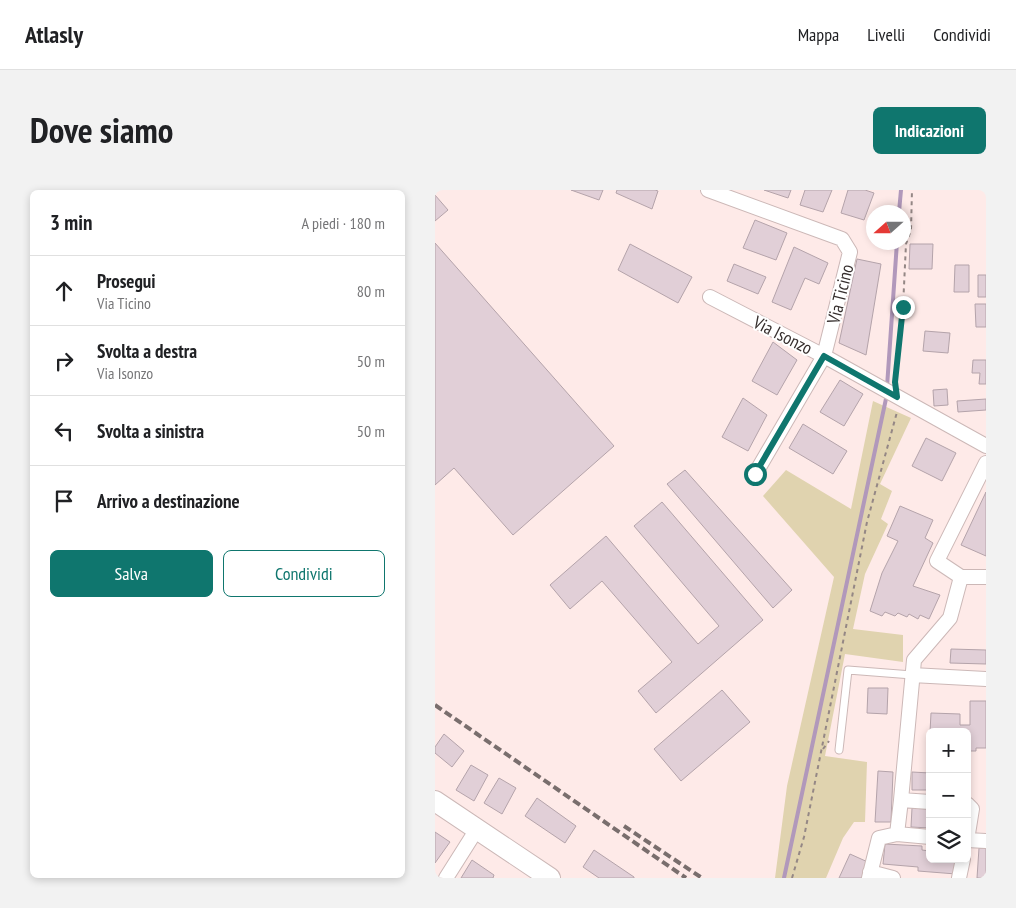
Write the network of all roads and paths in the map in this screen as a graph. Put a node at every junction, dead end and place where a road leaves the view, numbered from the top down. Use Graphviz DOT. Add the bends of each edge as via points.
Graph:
graph roads {
  1 [pos="708,190"];
  2 [pos="912,190"];
  3 [pos="710,297"];
  4 [pos="824,356"];
  5 [pos="890,393"];
  6 [pos="986,446"];
  7 [pos="986,463"];
  8 [pos="755,474"];
  9 [pos="961,577"];
  10 [pos="986,577"];
  11 [pos="912,675"];
  12 [pos="986,679"];
  13 [pos="839,750"];
  14 [pos="901,800"];
  15 [pos="435,801"];
  16 [pos="926,802"];
  17 [pos="477,829"];
  18 [pos="897,834"];
  19 [pos="926,837"];
  20 [pos="971,840"];
  21 [pos="986,841"];
  22 [pos="962,863"];
  23 [pos="869,875"];
  24 [pos="446,878"];
  25 [pos="550,878"];
  26 [pos="792,878"];
  27 [pos="893,878"];
  28 [pos="959,878"];
  1 -- 4 [label="street, Via Ticino" via="842,240 850,252"];
  2 -- 5 [label="path" via="911,230 906,244 895,382"];
  3 -- 4 [label="street, Via Isonzo"];
  4 -- 5 [label="street, Via Isonzo"];
  4 -- 8 [label="street, Via Ticino"];
  5 -- 6 [label="street, Via Isonzo"];
  5 -- 26 [label="path" via="897,411 867,522 804,837"];
  7 -- 9 [label="street" via="937,561"];
  9 -- 10 [label="street"];
  9 -- 11 [label="street" via="951,618 913,660"];
  11 -- 12 [label="street"];
  11 -- 13 [label="lane" via="849,670"];
  11 -- 14 [label="street"];
  14 -- 16 [label="street"];
  14 -- 18 [label="street"];
  15 -- 17 [label="main road"];
  17 -- 24 [label="street"];
  17 -- 25 [label="main road"];
  18 -- 19 [label="street"];
  18 -- 23 [label="street" via="879,838"];
  20 -- 21 [label="street"];
  22 -- 28 [label="street"];
  23 -- 27 [label="street"];
}
